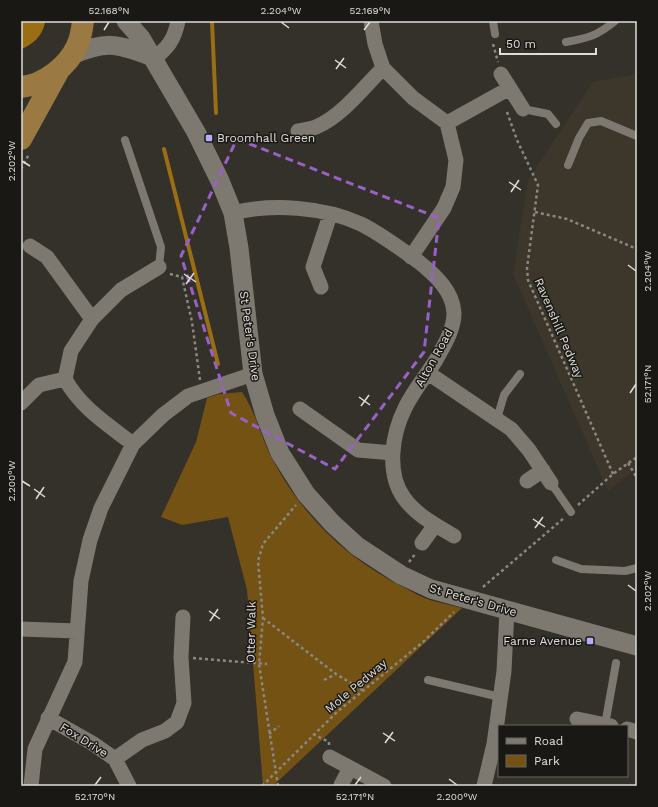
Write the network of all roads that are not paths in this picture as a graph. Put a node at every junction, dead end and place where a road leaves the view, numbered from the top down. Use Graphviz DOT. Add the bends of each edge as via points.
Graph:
graph roads {
  1 [pos="83,21"];
  2 [pos="126,21"];
  3 [pos="178,21"];
  4 [pos="371,21"];
  5 [pos="493,21"];
  6 [pos="615,21"];
  7 [pos="494,38"];
  8 [pos="566,42"];
  9 [pos="151,58"];
  10 [pos="67,62"];
  11 [pos="383,68"];
  12 [pos="502,74"];
  13 [pos="21,87"];
  14 [pos="506,90"];
  15 [pos="523,109"];
  16 [pos="447,123"];
  17 [pos="556,124"];
  18 [pos="298,131"];
  19 [pos="637,136"];
  20 [pos="125,140"];
  21 [pos="26,146"];
  22 [pos="568,165"];
  23 [pos="233,213"];
  24 [pos="330,215"];
  25 [pos="30,246"];
  26 [pos="411,257"];
  27 [pos="159,268"];
  28 [pos="321,287"];
  29 [pos="92,319"];
  30 [pos="428,373"];
  31 [pos="253,374"];
  32 [pos="520,374"];
  33 [pos="65,379"];
  34 [pos="21,403"];
  35 [pos="300,408"];
  36 [pos="497,419"];
  37 [pos="133,444"];
  38 [pos="393,453"];
  39 [pos="543,470"];
  40 [pos="527,481"];
  41 [pos="551,483"];
  42 [pos="571,512"];
  43 [pos="435,525"];
  44 [pos="454,536"];
  45 [pos="422,543"];
  46 [pos="556,560"];
  47 [pos="637,568"];
  48 [pos="507,610"];
  49 [pos="183,617"];
  50 [pos="21,629"];
  51 [pos="77,631"];
  52 [pos="637,646"];
  53 [pos="616,663"];
  54 [pos="428,680"];
  55 [pos="500,697"];
  56 [pos="48,718"];
  57 [pos="577,719"];
  58 [pos="608,725"];
  59 [pos="330,757"];
  60 [pos="114,760"];
  61 [pos="350,768"];
  62 [pos="340,785"];
  63 [pos="31,786"];
  64 [pos="129,786"];
  65 [pos="384,786"];
  66 [pos="484,786"];
  1 -- 10 [label="highway" via="78,44"];
  2 -- 9 [label="street, St Peter's Drive" via="141,38"];
  3 -- 9 [label="street" via="174,37 165,50"];
  4 -- 11 [label="street"];
  5 -- 7 [label="lane"];
  6 -- 8 [label="lane" via="592,37"];
  9 -- 10 [label="street" via="125,46 111,44 92,47"];
  9 -- 23 [label="street, St Peter's Drive" via="196,132"];
  10 -- 13 [label="highway" via="42,81"];
  10 -- 21 [label="highway"];
  11 -- 16 [label="street" via="413,98"];
  11 -- 18 [label="street" via="329,119 316,127"];
  12 -- 14 [label="street"];
  14 -- 15 [label="street"];
  14 -- 16 [label="street"];
  15 -- 17 [label="lane" via="548,114"];
  16 -- 26 [label="street" via="456,160 453,187 444,208"];
  19 -- 22 [label="lane" via="601,121 588,123"];
  20 -- 27 [label="lane" via="161,247"];
  23 -- 24 [label="street, Alton Road" via="287,207"];
  23 -- 31 [label="street, St Peter's Drive" via="240,248"];
  24 -- 26 [label="street, Alton Road" via="360,224"];
  24 -- 28 [label="street" via="313,266"];
  25 -- 29 [label="street" via="47,257"];
  26 -- 30 [label="street, Alton Road" via="443,284 450,296 454,312 452,327"];
  27 -- 29 [label="street" via="121,290"];
  29 -- 33 [label="street" via="72,351"];
  30 -- 36 [label="street"];
  30 -- 38 [label="street, Alton Road" via="405,408 396,430"];
  31 -- 37 [label="street" via="188,396 163,415"];
  31 -- 48 [label="street, St Peter's Drive" via="280,453 306,494 332,523 357,546 401,575 431,589"];
  32 -- 36 [label="lane" via="504,395"];
  33 -- 34 [label="street" via="39,385"];
  33 -- 37 [label="street" via="73,393 91,413"];
  35 -- 38 [label="street" via="358,450"];
  36 -- 39 [label="street" via="520,438"];
  37 -- 51 [label="street" via="101,508 90,540 81,581"];
  38 -- 43 [label="street, Alton Road" via="394,472 403,497 411,507"];
  39 -- 40 [label="street"];
  39 -- 41 [label="street"];
  41 -- 42 [label="lane"];
  43 -- 44 [label="street, Alton Road"];
  43 -- 45 [label="street"];
  46 -- 47 [label="lane" via="581,570 625,572"];
  48 -- 52 [label="street, St Peter's Drive"];
  48 -- 55 [label="street"];
  49 -- 60 [label="street" via="181,657 184,703 177,722 165,731 142,740"];
  50 -- 51 [label="street"];
  51 -- 56 [label="street" via="75,662"];
  53 -- 58 [label="lane"];
  54 -- 55 [label="lane"];
  55 -- 66 [label="street" via="494,744"];
  56 -- 60 [label="street, Fox Drive" via="92,743"];
  56 -- 63 [label="street" via="35,749"];
  57 -- 58 [label="street"];
  59 -- 61 [label="street"];
  60 -- 64 [label="street, Fox Drive"];
  61 -- 62 [label="street"];
  61 -- 65 [label="street"];
}
